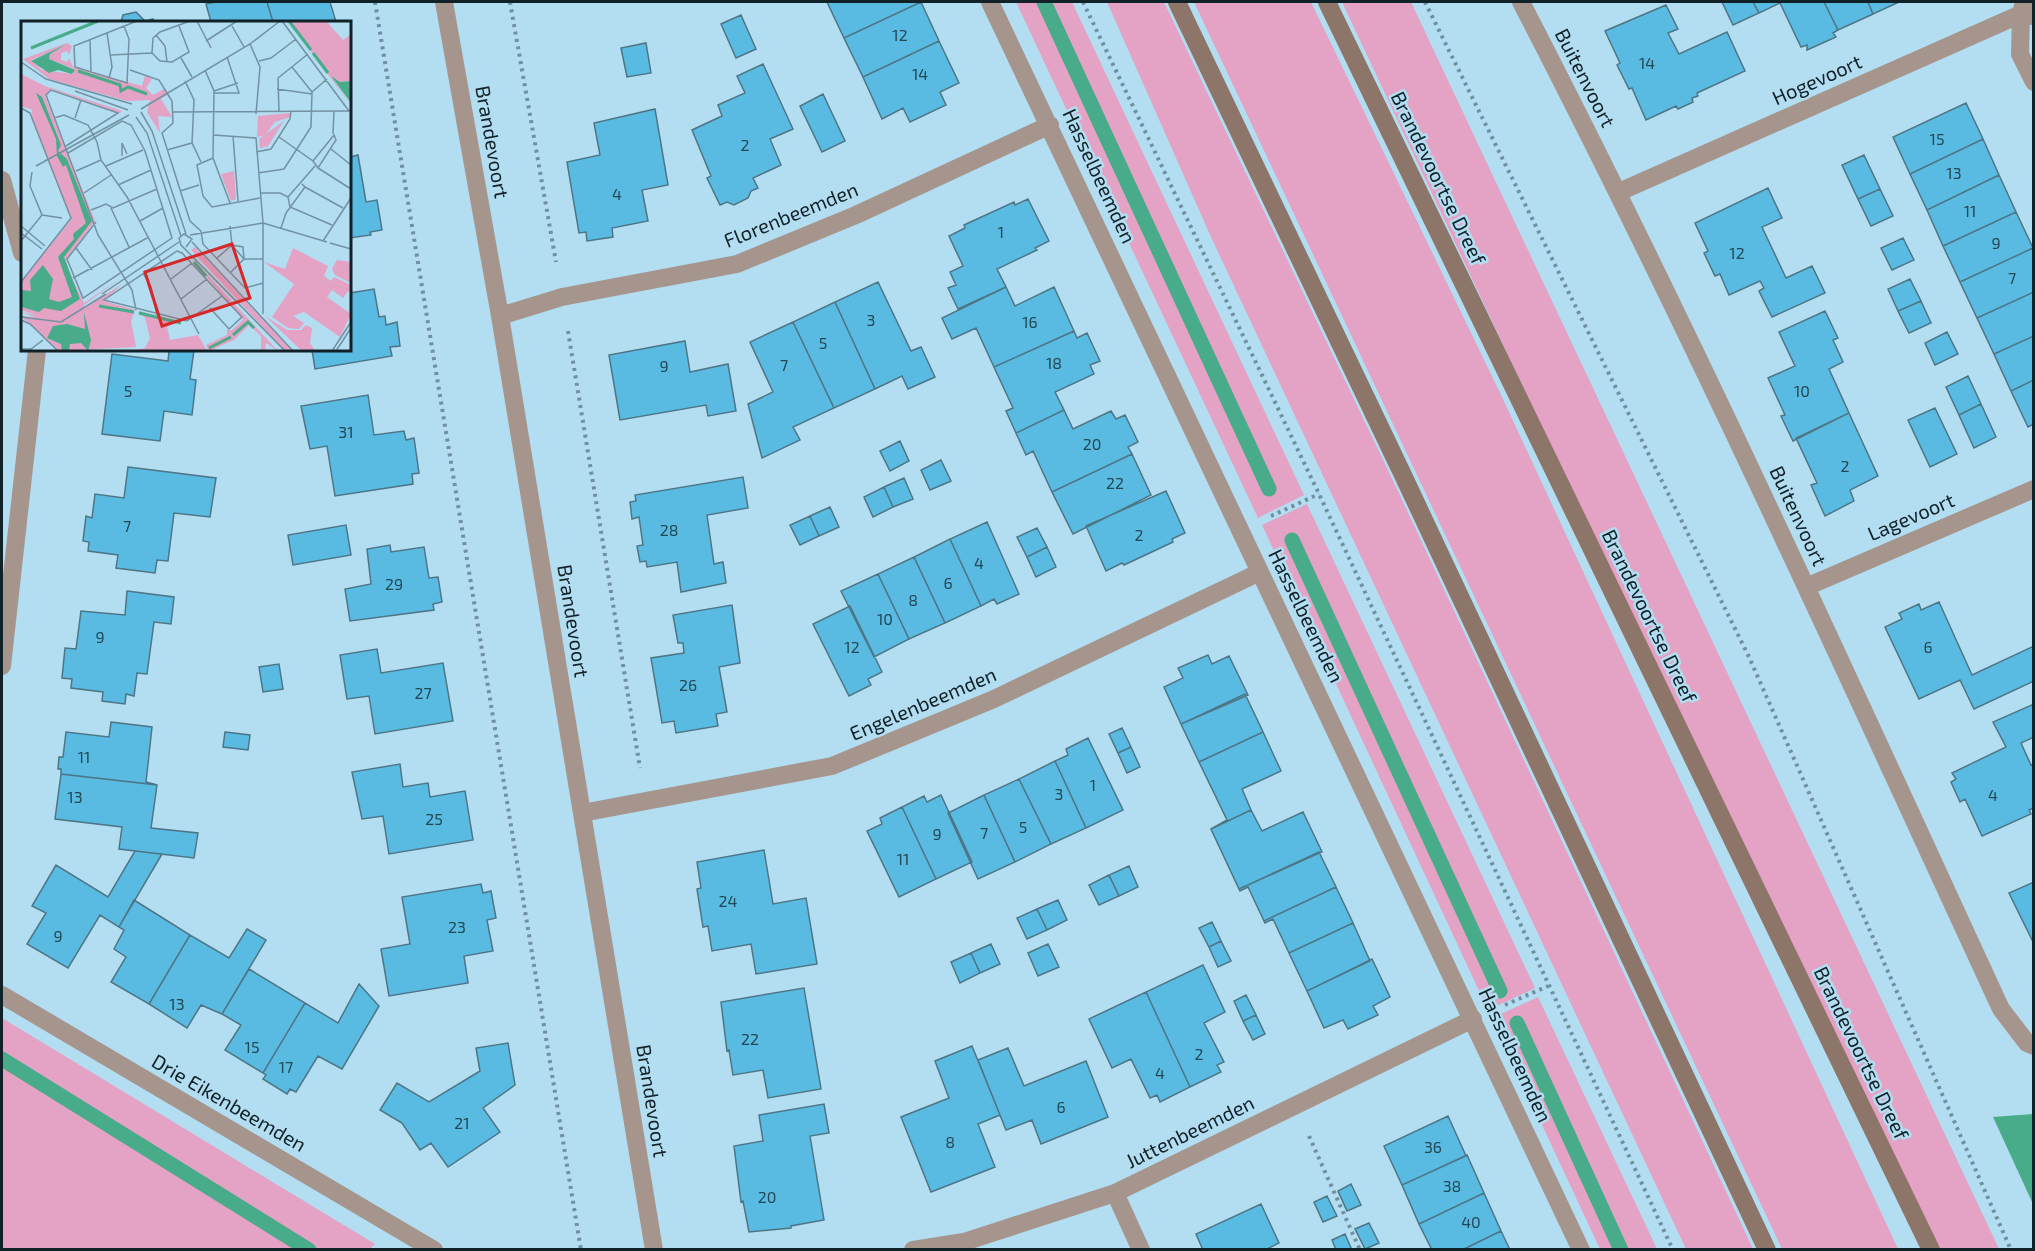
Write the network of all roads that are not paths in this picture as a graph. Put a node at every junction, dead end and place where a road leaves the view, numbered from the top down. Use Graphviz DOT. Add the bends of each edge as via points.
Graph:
graph roads {
  1 [pos="444,2"];
  2 [pos="990,2"];
  3 [pos="1178,2"];
  4 [pos="1327,2"];
  5 [pos="1521,2"];
  6 [pos="2026,11"];
  7 [pos="2034,82"];
  8 [pos="1050,125"];
  9 [pos="2,180"];
  10 [pos="1619,192"];
  11 [pos="21,249"];
  12 [pos="500,316"];
  13 [pos="37,351"];
  14 [pos="2034,489"];
  15 [pos="1260,572"];
  16 [pos="1806,587"];
  17 [pos="2,666"];
  18 [pos="582,813"];
  19 [pos="2,995"];
  20 [pos="1473,1019"];
  21 [pos="2034,1046"];
  22 [pos="1115,1193"];
  23 [pos="434,1250"];
  24 [pos="654,1250"];
  25 [pos="913,1250"];
  26 [pos="1141,1250"];
  27 [pos="1581,1250"];
  28 [pos="1767,1250"];
  29 [pos="1931,1250"];
  1 -- 12 [label="street, Brandevoort"];
  2 -- 8 [label="street, Hasselbeemden"];
  3 -- 28 [label="main road"];
  4 -- 29 [label="main road, Brandevoortse Dreef"];
  5 -- 10 [label="street, Buitenvoort"];
  6 -- 7 [label="street" via="2020,54"];
  6 -- 10 [label="street, Hogevoort"];
  8 -- 12 [label="street, Florenbeemden" via="737,264 562,297"];
  8 -- 15 [label="street, Hasselbeemden"];
  9 -- 11 [label="street"];
  10 -- 16 [label="street, Buitenvoort"];
  12 -- 18 [label="street, Brandevoort"];
  13 -- 17 [label="street"];
  14 -- 16 [label="street, Lagevoort"];
  15 -- 18 [label="street, Engelenbeemden" via="994,699 832,766"];
  15 -- 20 [label="street, Hasselbeemden"];
  16 -- 21 [label="street, Buitenvoort" via="2001,1009 2027,1044"];
  18 -- 24 [label="street, Brandevoort"];
  19 -- 23 [label="street, Drie Eikenbeemden"];
  20 -- 22 [label="street, Juttenbeemden"];
  20 -- 27 [label="street, Hasselbeemden"];
  22 -- 25 [label="street, Juttenbeemden" via="964,1242"];
  22 -- 26 [label="street"];
}
